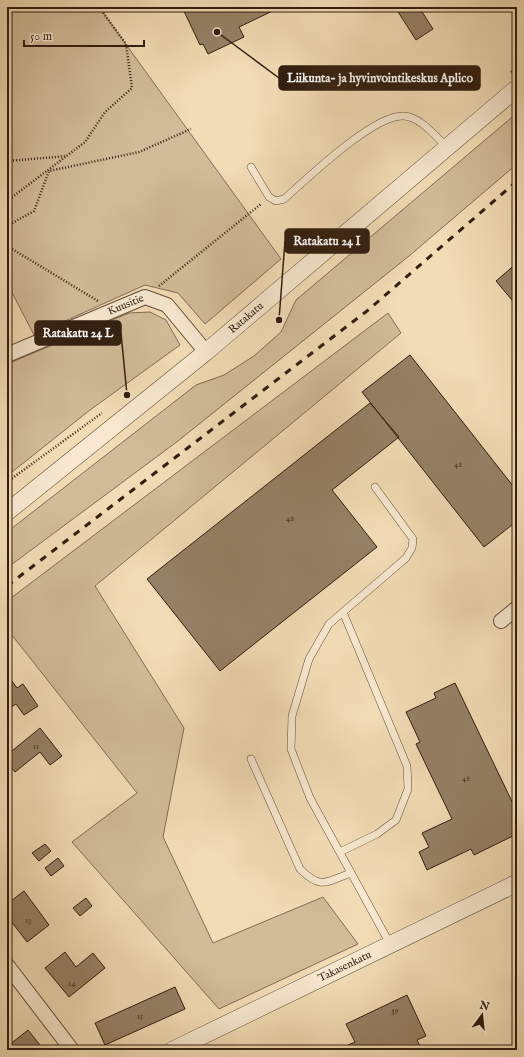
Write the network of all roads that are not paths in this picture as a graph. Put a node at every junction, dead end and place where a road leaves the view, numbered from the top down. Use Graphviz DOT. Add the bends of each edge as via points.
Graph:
graph roads {
  1 [pos="517,88"];
  2 [pos="448,148"];
  3 [pos="251,167"];
  4 [pos="206,352"];
  5 [pos="7,356"];
  6 [pos="375,487"];
  7 [pos="7,512"];
  8 [pos="517,608"];
  9 [pos="343,612"];
  10 [pos="501,621"];
  11 [pos="251,759"];
  12 [pos="340,852"];
  13 [pos="351,873"];
  14 [pos="517,883"];
  15 [pos="391,946"];
  16 [pos="7,965"];
  17 [pos="72,1050"];
  18 [pos="173,1050"];
  1 -- 2 [label="street, Ratakatu"];
  2 -- 3 [label="lane" via="430,130 414,119 404,116 382,121 362,133 284,199 276,201 269,197"];
  2 -- 4 [label="street, Ratakatu"];
  4 -- 5 [label="street, Kuusitie" via="167,305 145,297"];
  4 -- 7 [label="street, Ratakatu"];
  6 -- 9 [label="lane" via="413,539 412,548 406,558"];
  8 -- 10 [label="street"];
  9 -- 12 [label="lane" via="329,624 309,659 292,716 291,749 310,798"];
  9 -- 12 [label="lane" via="407,766 408,789 396,820 377,834"];
  11 -- 13 [label="lane" via="300,869 311,880 321,883"];
  12 -- 13 [label="lane"];
  13 -- 15 [label="lane"];
  14 -- 15 [label="street, Takasenkatu"];
  15 -- 18 [label="street, Takasenkatu"];
  16 -- 17 [label="street"];
}
